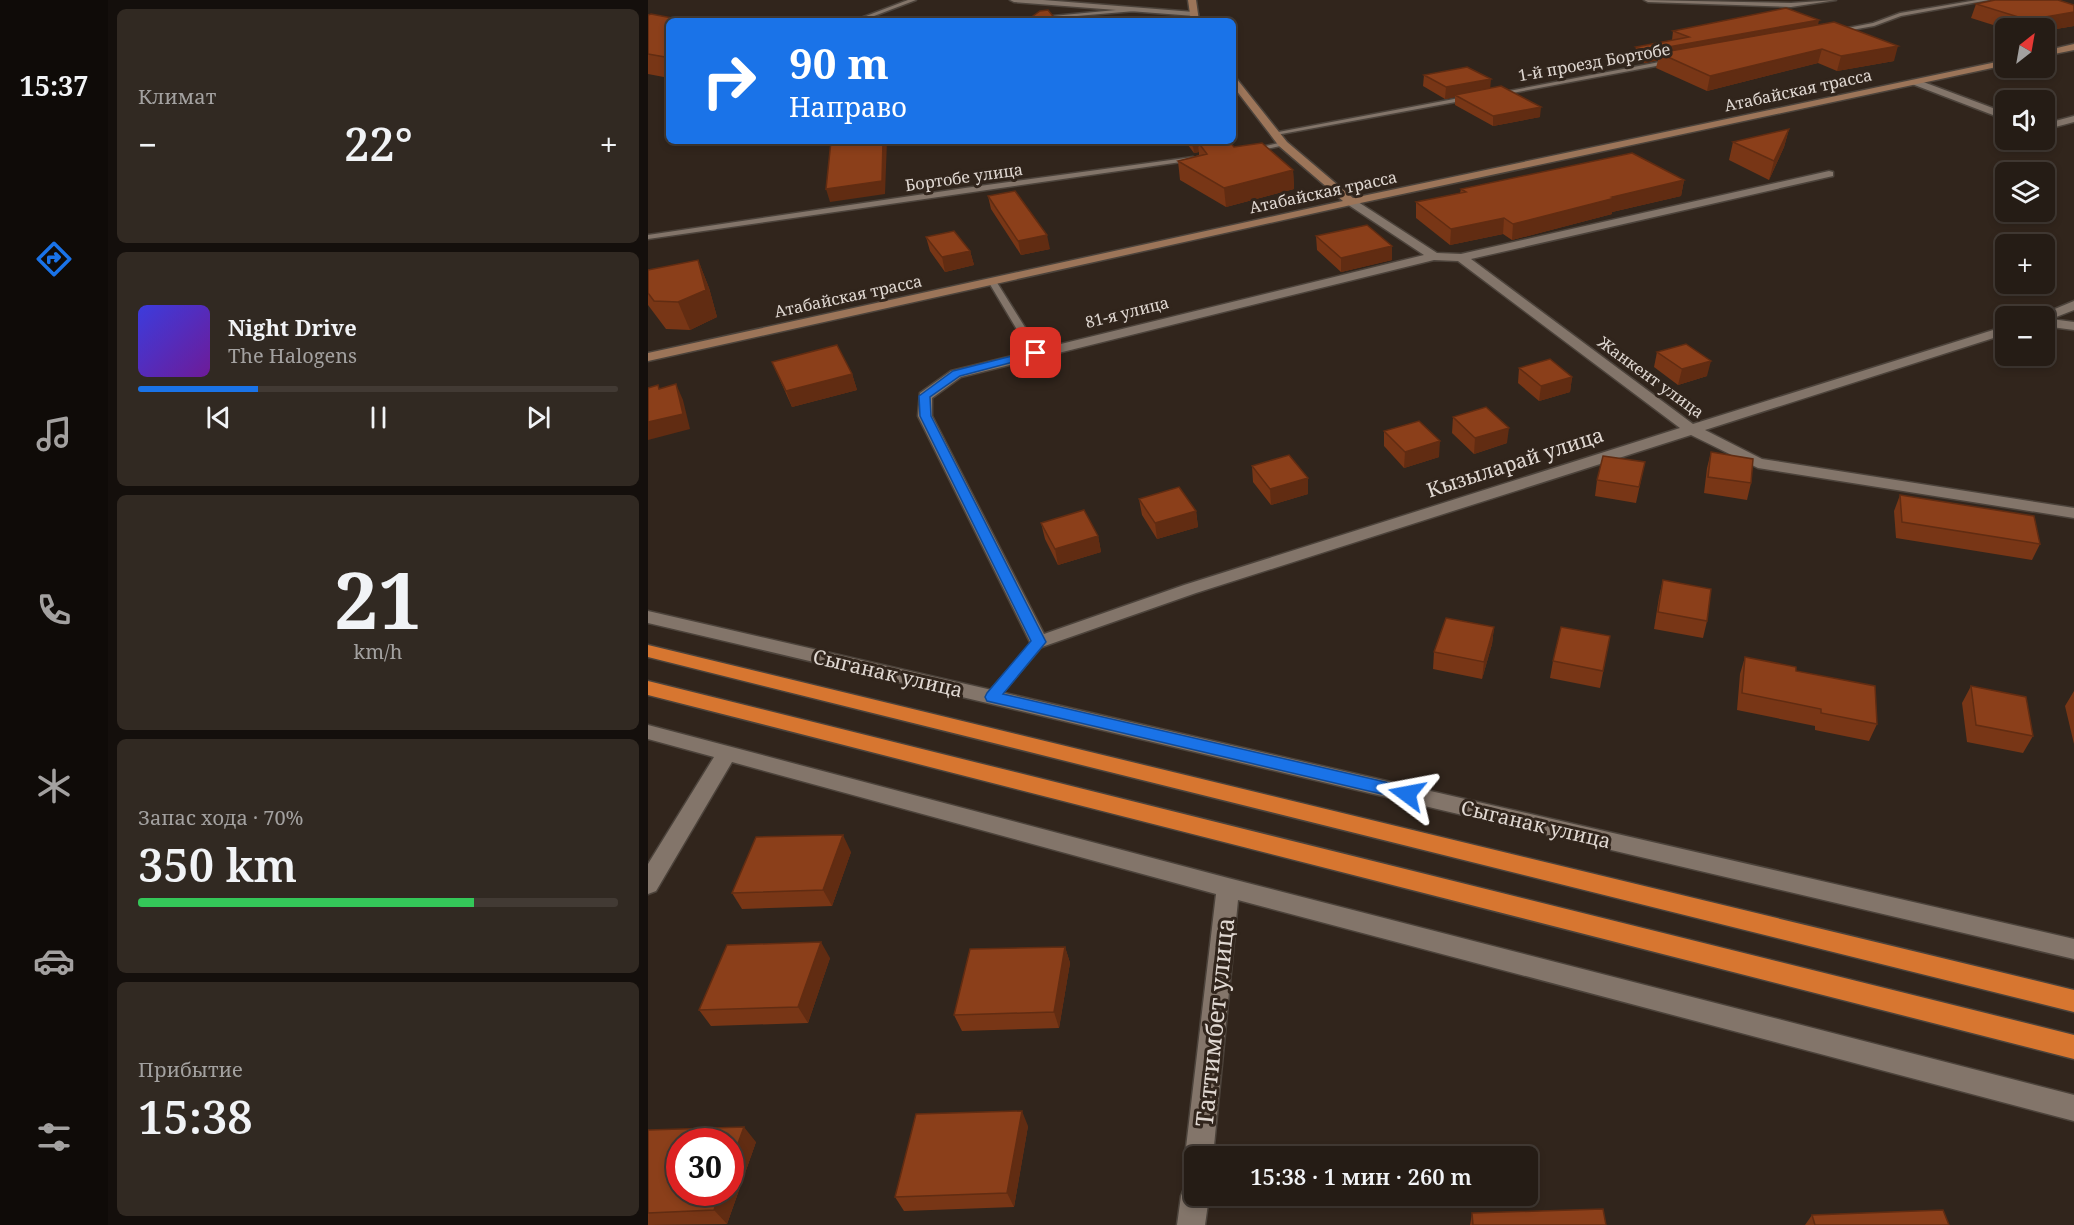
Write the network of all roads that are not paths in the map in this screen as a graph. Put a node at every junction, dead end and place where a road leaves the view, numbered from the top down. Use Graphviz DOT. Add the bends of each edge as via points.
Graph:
graph roads {
  1 [pos="913,0"];
  2 [pos="1014,0"];
  3 [pos="1192,0"];
  4 [pos="1648,0"];
  5 [pos="1832,0"];
  6 [pos="1986,0"];
  7 [pos="1135,9"];
  8 [pos="1194,17"];
  9 [pos="864,18"];
  10 [pos="1035,18"];
  11 [pos="1832,31"];
  12 [pos="2074,48"];
  13 [pos="2055,52"];
  14 [pos="1676,62"];
  15 [pos="1995,64"];
  16 [pos="1915,82"];
  17 [pos="1236,84"];
  18 [pos="1491,95"];
  19 [pos="1479,97"];
  20 [pos="1995,113"];
  21 [pos="2074,119"];
  22 [pos="2055,123"];
  23 [pos="1276,133"];
  24 [pos="1283,144"];
  25 [pos="1248,150"];
  26 [pos="1198,159"];
  27 [pos="1829,174"];
  28 [pos="1351,202"];
  29 [pos="648,237"];
  30 [pos="1434,256"];
  31 [pos="1461,258"];
  32 [pos="992,281"];
  33 [pos="2074,305"];
  34 [pos="2055,313"];
  35 [pos="2055,323"];
  36 [pos="2074,326"];
  37 [pos="1995,333"];
  38 [pos="1036,353"];
  39 [pos="648,357"];
  40 [pos="1689,428"];
  41 [pos="2074,513"];
  42 [pos="648,617"];
  43 [pos="1039,642"];
  44 [pos="648,651"];
  45 [pos="648,688"];
  46 [pos="992,697"];
  47 [pos="648,732"];
  48 [pos="727,753"];
  49 [pos="648,884"];
  50 [pos="1228,888"];
  51 [pos="2074,949"];
  52 [pos="2074,1001"];
  53 [pos="2074,1047"];
  54 [pos="2074,1108"];
  55 [pos="1200,1146"];
  56 [pos="1194,1206"];
  57 [pos="1191,1225"];
  1 -- 9 [label="lane"];
  2 -- 7 [label="street"];
  3 -- 8 [label="main road"];
  4 -- 5 [label="street" via="1791,5"];
  6 -- 11 [label="lane"];
  7 -- 8 [label="street"];
  7 -- 10 [label="lane"];
  12 -- 13 [label="main road"];
  14 -- 18 [label="lane, 1-й проезд Бортобе"];
  15 -- 16 [label="main road, Атабайская трасса"];
  16 -- 20 [label="street"];
  16 -- 28 [label="main road, Атабайская трасса"];
  17 -- 23 [label="main road"];
  19 -- 23 [label="lane"];
  21 -- 22 [label="street"];
  23 -- 24 [label="main road"];
  24 -- 25 [label="lane"];
  24 -- 28 [label="main road"];
  26 -- 29 [label="lane, Бортобе улица"];
  27 -- 31 [label="street"];
  28 -- 30 [label="street"];
  28 -- 32 [label="main road, Атабайская трасса"];
  30 -- 31 [label="street"];
  30 -- 38 [label="street, 81-я улица"];
  31 -- 40 [label="street, Жанкент улица"];
  32 -- 38 [label="lane"];
  32 -- 39 [label="main road, Атабайская трасса"];
  33 -- 34 [label="street"];
  35 -- 36 [label="street"];
  37 -- 40 [label="street, Кызыларай улица"];
  38 -- 43 [label="street, 81-я улица" via="956,374 925,396 925,416"];
  40 -- 41 [label="street, Жанкент улица" via="1758,463"];
  40 -- 43 [label="street, Кызыларай улица" via="1201,585"];
  42 -- 46 [label="street, Сыганак улица"];
  43 -- 46 [label="lane"];
  44 -- 52 [label="highway"];
  45 -- 53 [label="highway"];
  46 -- 51 [label="street, Сыганак улица"];
  47 -- 48 [label="street"];
  48 -- 49 [label="street"];
  48 -- 50 [label="street"];
  50 -- 54 [label="street"];
  50 -- 55 [label="street, Таттимбет улица"];
  56 -- 57 [label="street"];
}
